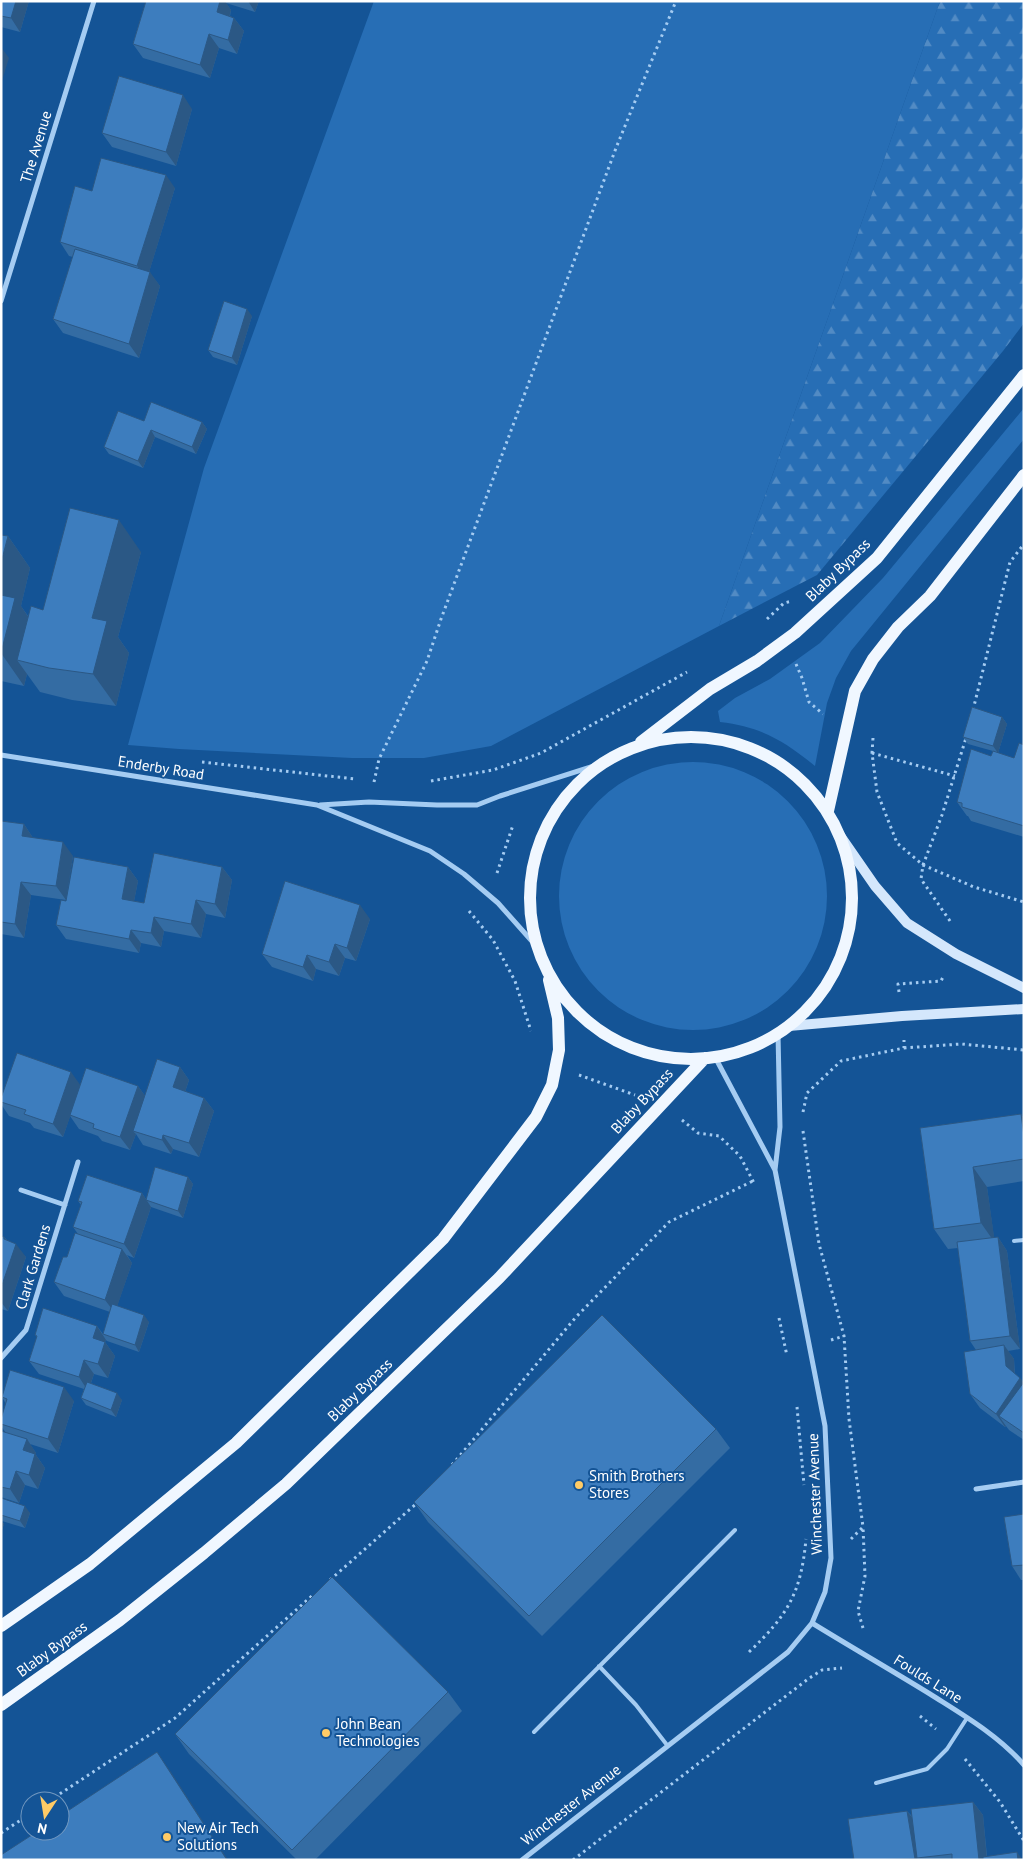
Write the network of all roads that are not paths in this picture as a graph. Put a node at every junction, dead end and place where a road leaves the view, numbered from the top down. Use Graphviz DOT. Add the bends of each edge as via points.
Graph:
graph roads {
  1 [pos="94,1"];
  2 [pos="1,301"];
  3 [pos="1024,375"];
  4 [pos="1024,475"];
  5 [pos="636,746"];
  6 [pos="1,755"];
  7 [pos="600,764"];
  8 [pos="317,805"];
  9 [pos="828,811"];
  10 [pos="839,834"];
  11 [pos="538,948"];
  12 [pos="547,970"];
  13 [pos="1024,988"];
  14 [pos="1024,1009"];
  15 [pos="789,1026"];
  16 [pos="778,1034"];
  17 [pos="710,1058"];
  18 [pos="78,1162"];
  19 [pos="775,1170"];
  20 [pos="21,1190"];
  21 [pos="65,1205"];
  22 [pos="1024,1240"];
  23 [pos="1014,1241"];
  24 [pos="1,1358"];
  25 [pos="1024,1482"];
  26 [pos="976,1489"];
  27 [pos="735,1530"];
  28 [pos="812,1623"];
  29 [pos="1,1626"];
  30 [pos="599,1666"];
  31 [pos="1,1705"];
  32 [pos="967,1718"];
  33 [pos="534,1732"];
  34 [pos="667,1745"];
  35 [pos="1024,1766"];
  36 [pos="876,1783"];
  37 [pos="522,1860"];
  1 -- 2 [label="street, The Avenue"];
  3 -- 5 [label="main road, Blaby Bypass" via="877,558 795,633 710,689"];
  4 -- 9 [label="main road" via="930,596 898,627 873,658 855,691"];
  5 -- 7 [label="main road"];
  5 -- 9 [label="main road" via="679,737 732,742 761,752 787,768 809,787"];
  6 -- 8 [label="street, Enderby Road"];
  7 -- 8 [label="street, Enderby Road" via="477,805 369,802"];
  7 -- 11 [label="main road" via="559,805 536,851 530,897"];
  8 -- 11 [label="street, Enderby Road" via="430,851 498,903"];
  9 -- 10 [label="main road"];
  10 -- 13 [label="main road" via="875,886 907,923 956,954"];
  10 -- 15 [label="main road" via="853,888 846,942 823,991"];
  11 -- 12 [label="main road"];
  12 -- 17 [label="main road" via="576,1011 628,1046 656,1055"];
  12 -- 29 [label="main road" via="558,1018 559,1050 552,1085 536,1117 443,1239 228,1450 90,1564"];
  14 -- 15 [label="main road"];
  15 -- 16 [label="main road"];
  16 -- 17 [label="main road" via="746,1049"];
  16 -- 19 [label="street, Winchester Avenue" via="780,1127"];
  17 -- 19 [label="street, Winchester Avenue"];
  17 -- 31 [label="main road, Blaby Bypass" via="499,1278 286,1484 120,1620"];
  18 -- 21 [label="street, Clark Gardens"];
  19 -- 28 [label="street, Winchester Avenue" via="825,1426 831,1558 825,1592"];
  20 -- 21 [label="street"];
  21 -- 24 [label="street, Clark Gardens" via="26,1330"];
  22 -- 23 [label="lane"];
  25 -- 26 [label="street"];
  27 -- 30 [label="lane"];
  28 -- 32 [label="street, Foulds Lane"];
  28 -- 34 [label="street, Winchester Avenue" via="788,1652"];
  30 -- 33 [label="lane"];
  30 -- 34 [label="lane" via="636,1705"];
  32 -- 35 [label="street, Foulds Lane" via="1010,1750"];
  32 -- 36 [label="lane" via="950,1744 927,1769"];
  34 -- 37 [label="street, Winchester Avenue"];
}
